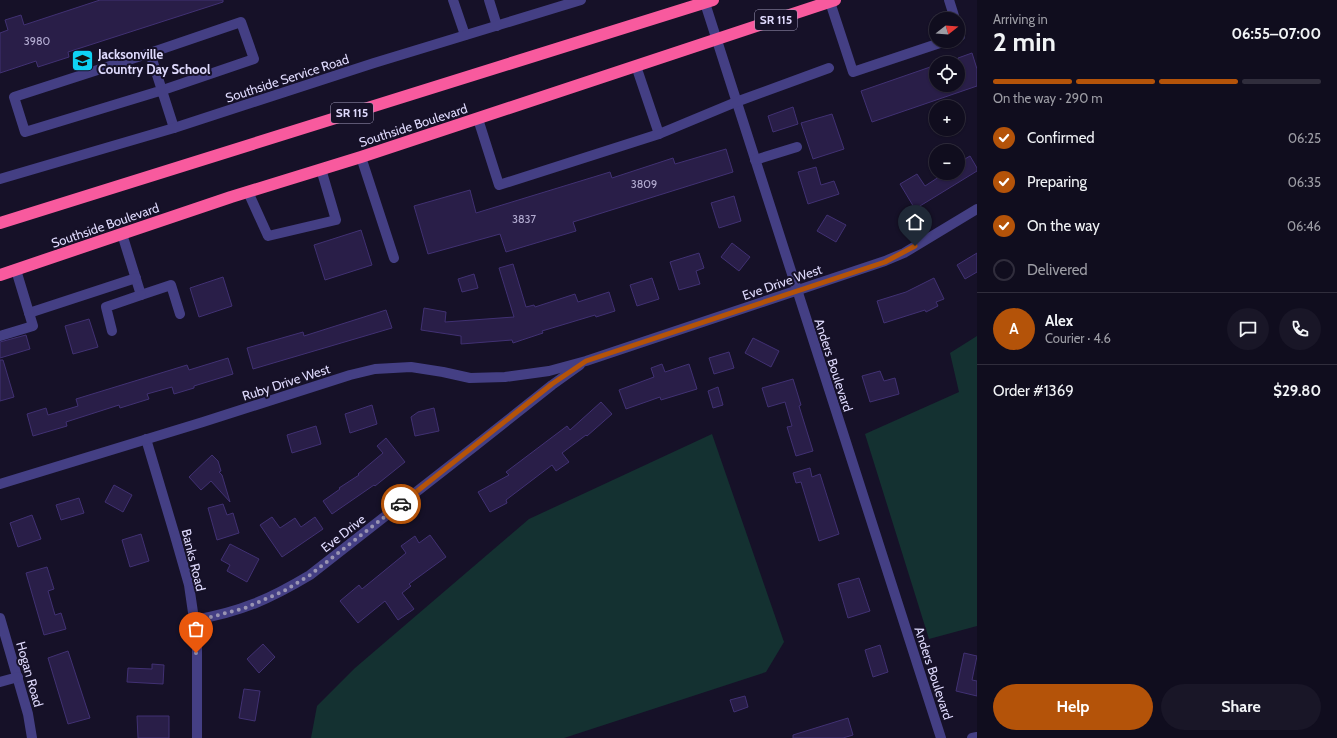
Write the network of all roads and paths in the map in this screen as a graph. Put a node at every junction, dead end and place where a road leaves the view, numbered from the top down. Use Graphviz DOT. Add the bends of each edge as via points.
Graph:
graph roads {
  1 [pos="453,0"];
  2 [pos="489,0"];
  3 [pos="949,0"];
  4 [pos="577,1"];
  5 [pos="707,1"];
  6 [pos="832,1"];
  7 [pos="953,12"];
  8 [pos="496,26"];
  9 [pos="465,35"];
  10 [pos="716,40"];
  11 [pos="929,47"];
  12 [pos="150,53"];
  13 [pos="636,66"];
  14 [pos="829,68"];
  15 [pos="163,90"];
  16 [pos="736,102"];
  17 [pos="478,119"];
  18 [pos="174,128"];
  19 [pos="659,134"];
  20 [pos="797,147"];
  21 [pos="361,157"];
  22 [pos="755,160"];
  23 [pos="321,169"];
  24 [pos="0,179"];
  25 [pos="248,192"];
  26 [pos="977,209"];
  27 [pos="0,223"];
  28 [pos="122,234"];
  29 [pos="394,258"];
  30 [pos="16,270"];
  31 [pos="0,275"];
  32 [pos="136,278"];
  33 [pos="797,291"];
  34 [pos="141,295"];
  35 [pos="29,313"];
  36 [pos="180,314"];
  37 [pos="112,331"];
  38 [pos="0,336"];
  39 [pos="586,361"];
  40 [pos="146,439"];
  41 [pos="0,484"];
  42 [pos="0,618"];
  43 [pos="194,620"];
  44 [pos="18,677"];
  45 [pos="0,682"];
  46 [pos="977,737"];
  47 [pos="32,738"];
  48 [pos="197,738"];
  49 [pos="941,738"];
  50 [pos="972,738"];
  1 -- 9 [label="street"];
  2 -- 8 [label="street"];
  3 -- 7 [label="street"];
  4 -- 8 [label="street, Southside Service Road"];
  5 -- 10 [label="street, Anders Boulevard"];
  5 -- 27 [label="highway, SR 115"];
  6 -- 10 [label="highway, Southside Boulevard / SR 115"];
  6 -- 11 [label="street" via="853,72"];
  8 -- 9 [label="street, Southside Service Road"];
  9 -- 18 [label="street, Southside Service Road"];
  10 -- 13 [label="highway, Southside Boulevard / SR 115"];
  10 -- 16 [label="street, Anders Boulevard"];
  12 -- 15 [label="street"];
  12 -- 15 [label="street" via="241,22 254,59"];
  12 -- 15 [label="street" via="14,97 25,132"];
  13 -- 17 [label="highway, Southside Boulevard / SR 115"];
  13 -- 19 [label="street"];
  14 -- 16 [label="street"];
  15 -- 18 [label="street"];
  16 -- 19 [label="street"];
  16 -- 22 [label="street, Anders Boulevard"];
  17 -- 19 [label="street" via="499,185"];
  17 -- 21 [label="highway, Southside Boulevard / SR 115"];
  18 -- 24 [label="street, Southside Service Road"];
  20 -- 22 [label="street"];
  21 -- 23 [label="highway, Southside Boulevard / SR 115"];
  21 -- 29 [label="street"];
  22 -- 33 [label="street, Anders Boulevard"];
  23 -- 25 [label="highway, Southside Boulevard / SR 115"];
  23 -- 25 [label="street" via="336,220 268,236"];
  25 -- 28 [label="highway, Southside Boulevard / SR 115"];
  26 -- 33 [label="street, Eve Drive West" via="885,262"];
  28 -- 30 [label="highway, Southside Boulevard / SR 115"];
  28 -- 32 [label="street"];
  30 -- 31 [label="highway, Southside Boulevard / SR 115"];
  30 -- 35 [label="street"];
  32 -- 34 [label="street"];
  32 -- 35 [label="street"];
  33 -- 39 [label="street, Eve Drive West"];
  33 -- 49 [label="street, Anders Boulevard"];
  34 -- 36 [label="street" via="171,285"];
  34 -- 37 [label="street" via="106,308"];
  35 -- 38 [label="street" via="33,326"];
  39 -- 40 [label="street, Ruby Drive West" via="549,371 505,378 470,378 411,368 375,369"];
  39 -- 43 [label="street, Eve Drive" via="552,384 310,575 260,603"];
  40 -- 41 [label="street, Ruby Drive West"];
  40 -- 43 [label="street, Banks Road" via="189,585"];
  42 -- 44 [label="street, Hogan Road"];
  43 -- 48 [label="street, Banks Road" via="197,640"];
  44 -- 45 [label="street"];
  44 -- 47 [label="street, Hogan Road"];
  46 -- 50 [label="street"];
}
